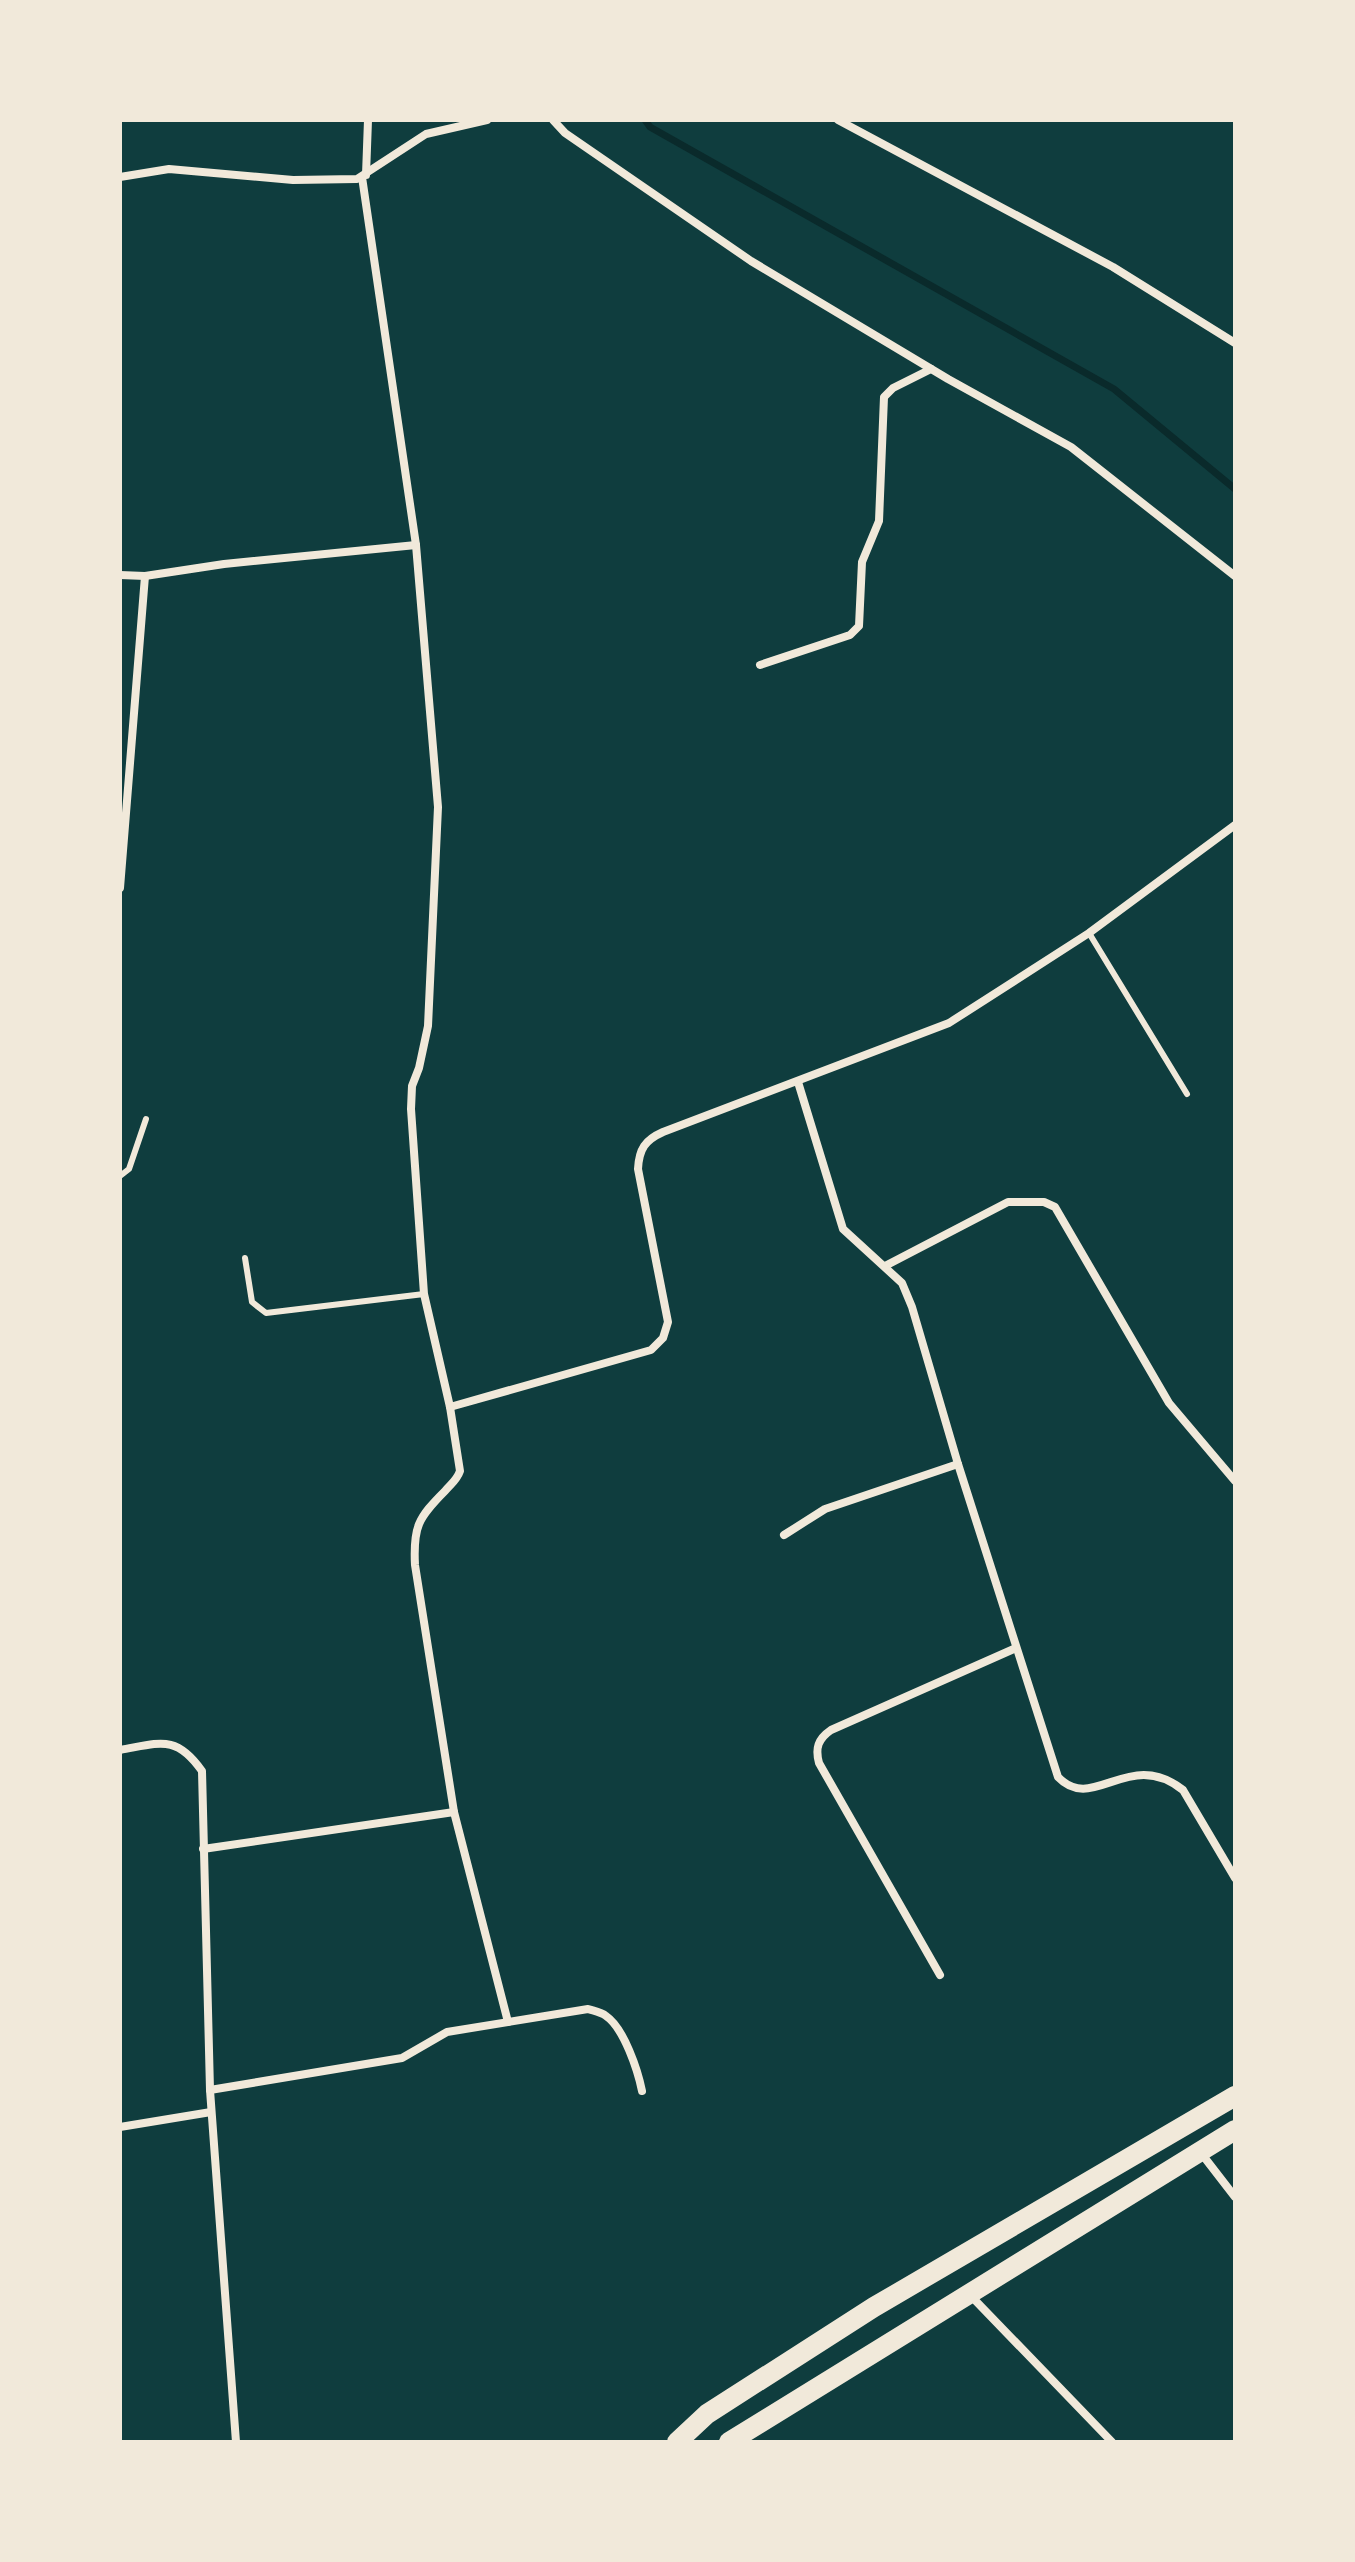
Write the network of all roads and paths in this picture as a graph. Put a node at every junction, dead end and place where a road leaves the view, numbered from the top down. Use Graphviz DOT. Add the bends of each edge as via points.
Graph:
graph roads {
  1 [pos="368,120"];
  2 [pos="487,120"];
  3 [pos="553,120"];
  4 [pos="838,120"];
  5 [pos="364,176"];
  6 [pos="120,177"];
  7 [pos="1235,343"];
  8 [pos="931,369"];
  9 [pos="416,545"];
  10 [pos="120,575"];
  11 [pos="145,576"];
  12 [pos="1235,576"];
  13 [pos="760,665"];
  14 [pos="1235,825"];
  15 [pos="120,888"];
  16 [pos="1089,933"];
  17 [pos="798,1082"];
  18 [pos="1187,1094"];
  19 [pos="146,1119"];
  20 [pos="120,1176"];
  21 [pos="245,1258"];
  22 [pos="885,1266"];
  23 [pos="424,1294"];
  24 [pos="450,1407"];
  25 [pos="958,1464"];
  26 [pos="1235,1481"];
  27 [pos="784,1535"];
  28 [pos="1016,1648"];
  29 [pos="120,1750"];
  30 [pos="454,1812"];
  31 [pos="203,1849"];
  32 [pos="1235,1878"];
  33 [pos="940,1975"];
  34 [pos="508,2022"];
  35 [pos="210,2090"];
  36 [pos="642,2091"];
  37 [pos="1235,2096"];
  38 [pos="211,2112"];
  39 [pos="120,2127"];
  40 [pos="1235,2130"];
  41 [pos="1200,2152"];
  42 [pos="1235,2197"];
  43 [pos="969,2294"];
  44 [pos="236,2442"];
  45 [pos="677,2442"];
  46 [pos="729,2442"];
  47 [pos="1112,2442"];
  1 -- 5 [label="street"];
  2 -- 5 [label="street" via="426,134"];
  3 -- 8 [label="street" via="751,261"];
  4 -- 7 [label="street" via="1113,267"];
  5 -- 6 [label="street" via="293,180 169,169"];
  5 -- 9 [label="street"];
  8 -- 12 [label="street" via="1071,447"];
  8 -- 13 [label="street" via="884,397 879,521 862,562 859,626 850,635"];
  9 -- 11 [label="street"];
  9 -- 23 [label="street" via="438,807 428,1026 411,1109"];
  10 -- 11 [label="street"];
  11 -- 15 [label="street"];
  14 -- 16 [label="street"];
  16 -- 17 [label="street" via="949,1023"];
  16 -- 18 [label="lane"];
  17 -- 22 [label="street" via="843,1229"];
  17 -- 24 [label="street" via="663,1132 642,1148 638,1169 668,1322 663,1338 651,1350"];
  19 -- 20 [label="lane" via="129,1169"];
  21 -- 23 [label="lane" via="252,1302 266,1313"];
  22 -- 25 [label="street" via="902,1283 912,1307"];
  22 -- 26 [label="street" via="1008,1202 1055,1207 1169,1403"];
  23 -- 24 [label="street"];
  24 -- 30 [label="street" via="460,1471 418,1522 414,1538"];
  25 -- 27 [label="street" via="825,1509"];
  25 -- 28 [label="street"];
  28 -- 32 [label="street" via="1058,1777 1067,1787 1090,1789 1134,1774 1173,1782 1183,1790"];
  28 -- 33 [label="street" via="831,1730 818,1744 819,1763"];
  29 -- 31 [label="street" via="165,1742 189,1752 202,1771"];
  30 -- 31 [label="street"];
  30 -- 34 [label="street"];
  31 -- 35 [label="street"];
  34 -- 35 [label="street" via="447,2032 402,2058"];
  34 -- 36 [label="street" via="588,2009 603,2014 636,2064"];
  35 -- 38 [label="street"];
  37 -- 45 [label="main road" via="874,2307 707,2414"];
  38 -- 39 [label="street"];
  38 -- 44 [label="street"];
  40 -- 41 [label="main road"];
  41 -- 42 [label="street"];
  41 -- 43 [label="main road"];
  43 -- 46 [label="main road"];
  43 -- 47 [label="street"];
}
